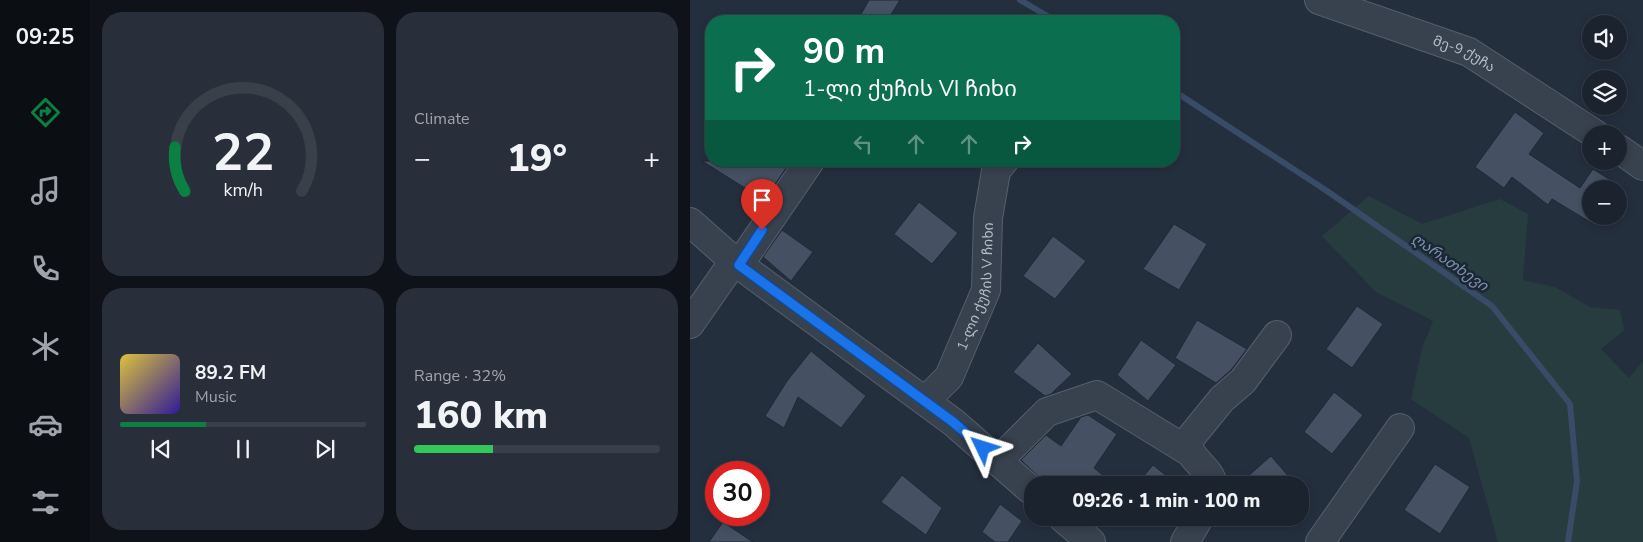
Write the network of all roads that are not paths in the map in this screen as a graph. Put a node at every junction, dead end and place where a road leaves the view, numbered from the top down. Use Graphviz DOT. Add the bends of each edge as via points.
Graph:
graph roads {
  1 [pos="1319,0"];
  2 [pos="1582,125"];
  3 [pos="1627,155"];
  4 [pos="1643,166"];
  5 [pos="806,167"];
  6 [pos="999,167"];
  7 [pos="690,222"];
  8 [pos="736,263"];
  9 [pos="690,324"];
  10 [pos="1277,335"];
  11 [pos="925,401"];
  12 [pos="1400,428"];
  13 [pos="1188,451"];
  14 [pos="998,461"];
  15 [pos="1212,476"];
  16 [pos="1024,484"];
  17 [pos="1072,526"];
  18 [pos="1194,526"];
  19 [pos="1091,542"];
  20 [pos="1185,542"];
  21 [pos="1320,542"];
  1 -- 2 [label="street, მე-9 ქუჩა" via="1469,52"];
  3 -- 4 [label="street"];
  5 -- 8 [label="street"];
  6 -- 11 [label="street, 1-ლი ქუჩის V ჩიხი" via="988,218 986,290 949,377"];
  7 -- 8 [label="street"];
  8 -- 9 [label="street"];
  8 -- 11 [label="street"];
  10 -- 13 [label="street" via="1243,381 1195,430 1187,442"];
  11 -- 14 [label="street"];
  12 -- 21 [label="street"];
  13 -- 14 [label="street" via="1097,394 1047,412"];
  13 -- 15 [label="street"];
  14 -- 16 [label="street"];
  17 -- 19 [label="street"];
  18 -- 20 [label="street"];
}
